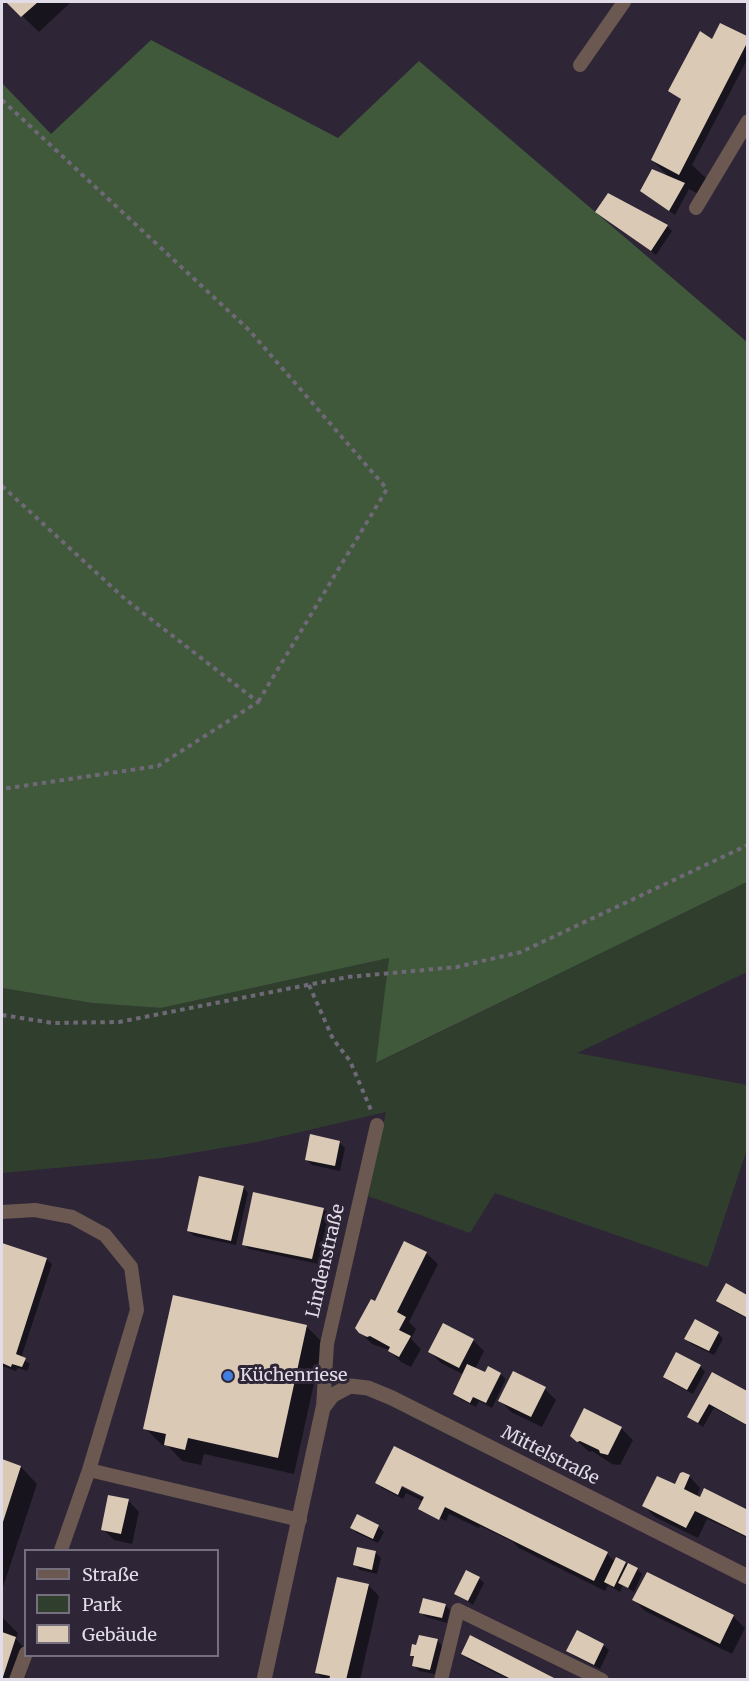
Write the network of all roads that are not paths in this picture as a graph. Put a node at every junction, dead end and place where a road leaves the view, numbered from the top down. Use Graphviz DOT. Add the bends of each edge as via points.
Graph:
graph roads {
  1 [pos="624,2"];
  2 [pos="580,65"];
  3 [pos="747,121"];
  4 [pos="696,208"];
  5 [pos="377,1125"];
  6 [pos="2,1212"];
  7 [pos="333,1395"];
  8 [pos="323,1408"];
  9 [pos="89,1470"];
  10 [pos="300,1520"];
  11 [pos="62,1549"];
  12 [pos="747,1577"];
  13 [pos="25,1657"];
  14 [pos="16,1680"];
  15 [pos="264,1680"];
  16 [pos="441,1680"];
  17 [pos="602,1680"];
  1 -- 2 [label="lane"];
  3 -- 4 [label="lane"];
  5 -- 8 [label="lane, Lindenstraße" via="327,1344"];
  6 -- 9 [label="lane" via="35,1210 72,1217 105,1235 131,1266 137,1310"];
  7 -- 8 [label="street, Lindenstraße"];
  7 -- 12 [label="street, Mittelstraße" via="350,1386 368,1388 392,1398"];
  8 -- 10 [label="street, Lindenstraße"];
  9 -- 10 [label="lane"];
  9 -- 11 [label="lane"];
  10 -- 15 [label="street, Lindenstraße"];
  13 -- 14 [label="lane"];
  16 -- 17 [label="lane" via="458,1611"];
}
